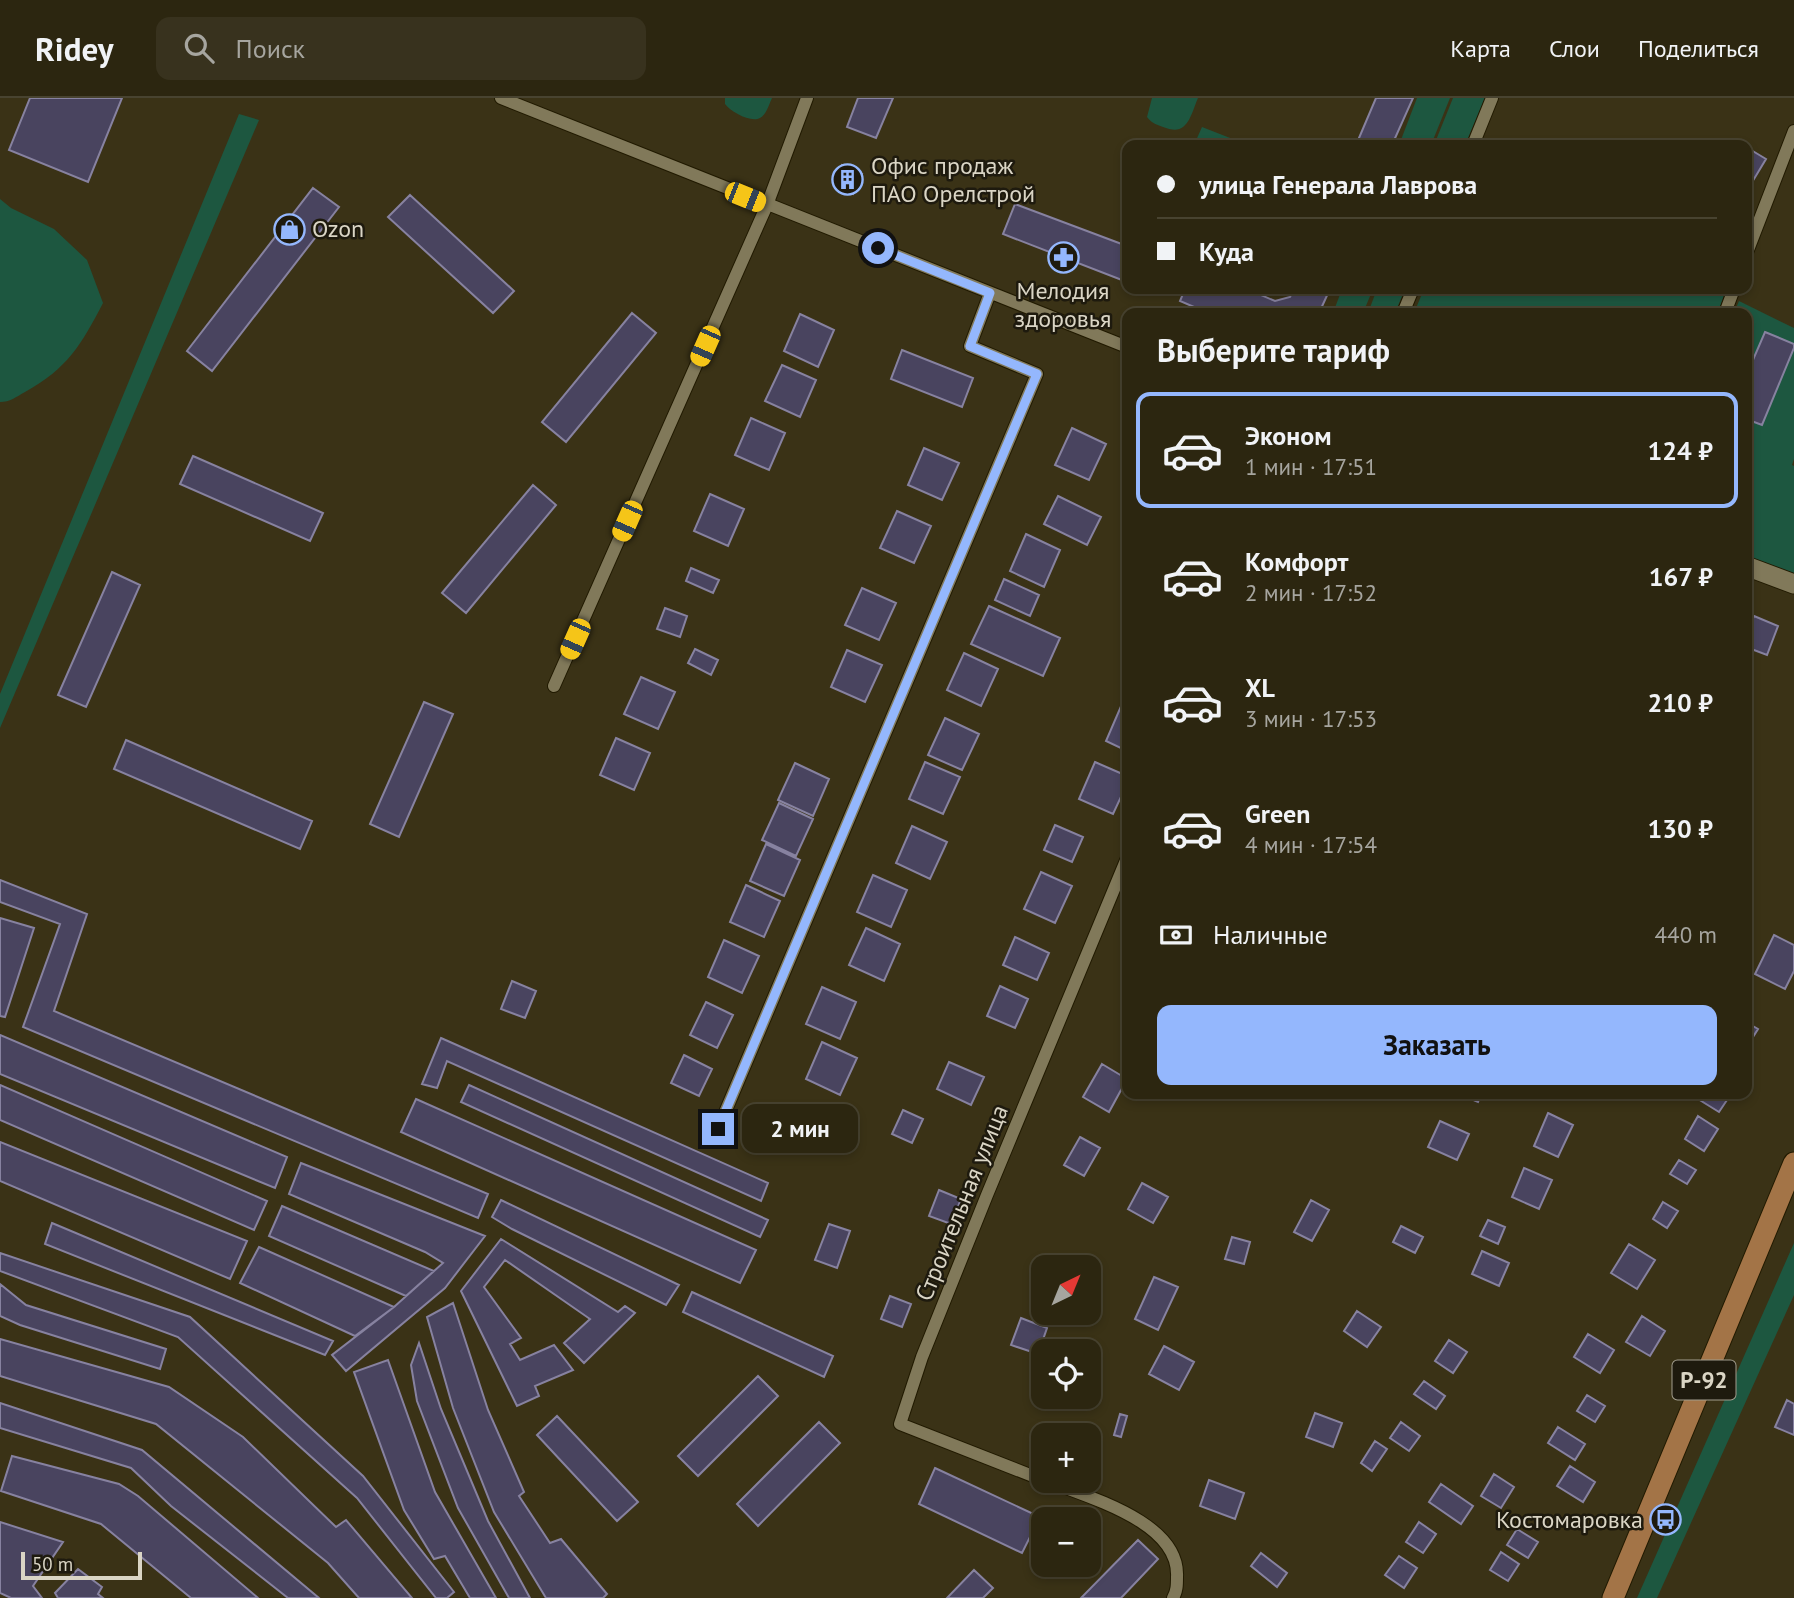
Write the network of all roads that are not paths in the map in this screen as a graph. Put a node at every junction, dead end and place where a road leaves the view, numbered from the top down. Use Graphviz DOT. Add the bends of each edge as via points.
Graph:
graph roads {
  1 [pos="500,98"];
  2 [pos="807,98"];
  3 [pos="1492,98"];
  4 [pos="1794,131"];
  5 [pos="1475,140"];
  6 [pos="766,205"];
  7 [pos="1752,240"];
  8 [pos="990,293"];
  9 [pos="1122,345"];
  10 [pos="1752,568"];
  11 [pos="1794,584"];
  12 [pos="554,686"];
  13 [pos="1122,870"];
  14 [pos="718,1129"];
  15 [pos="1794,1163"];
  16 [pos="1031,1475"];
  17 [pos="1076,1493"];
  18 [pos="1173,1598"];
  19 [pos="1613,1598"];
  1 -- 6 [label="street"];
  2 -- 6 [label="street"];
  3 -- 5 [label="street"];
  4 -- 7 [label="street"];
  6 -- 8 [label="street"];
  6 -- 12 [label="street"];
  8 -- 9 [label="street"];
  8 -- 14 [label="street" via="970,346 1037,374"];
  10 -- 11 [label="street"];
  13 -- 16 [label="street, Строительная улица" via="922,1357 900,1424"];
  15 -- 19 [label="main road, Р-92"];
  17 -- 18 [label="street, Строительная улица" via="1138,1518 1160,1535 1177,1570"];
}
